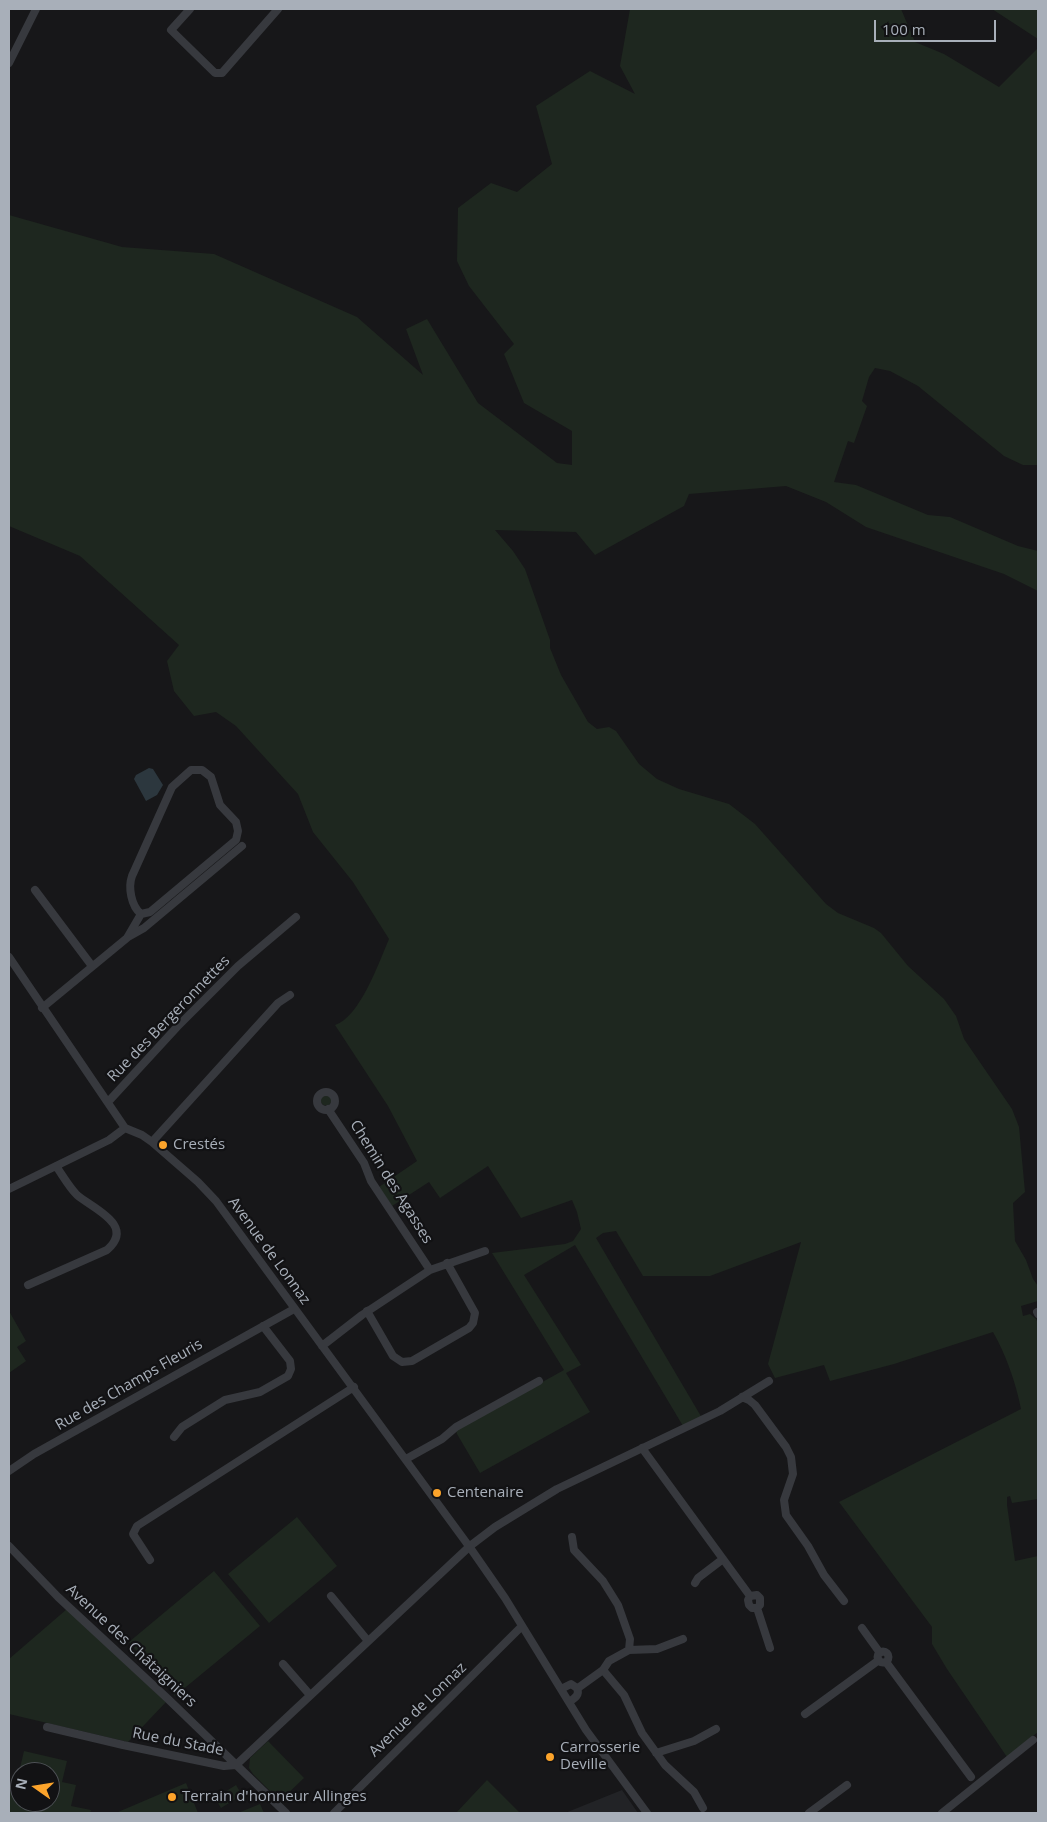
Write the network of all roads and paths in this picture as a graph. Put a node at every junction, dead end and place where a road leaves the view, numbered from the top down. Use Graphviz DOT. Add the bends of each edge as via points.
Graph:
graph roads {
  1 [pos="36,9"];
  2 [pos="190,9"];
  3 [pos="278,9"];
  4 [pos="9,63"];
  5 [pos="242,846"];
  6 [pos="35,890"];
  7 [pos="141,914"];
  8 [pos="296,917"];
  9 [pos="126,938"];
  10 [pos="9,958"];
  11 [pos="92,966"];
  12 [pos="290,994"];
  13 [pos="42,1008"];
  14 [pos="108,1102"];
  15 [pos="328,1109"];
  16 [pos="126,1128"];
  17 [pos="152,1142"];
  18 [pos="56,1166"];
  19 [pos="9,1189"];
  20 [pos="485,1251"];
  21 [pos="447,1263"];
  22 [pos="430,1270"];
  23 [pos="28,1285"];
  24 [pos="294,1309"];
  25 [pos="367,1311"];
  26 [pos="263,1326"];
  27 [pos="322,1346"];
  28 [pos="539,1380"];
  29 [pos="769,1381"];
  30 [pos="354,1387"];
  31 [pos="742,1397"];
  32 [pos="174,1437"];
  33 [pos="642,1448"];
  34 [pos="406,1459"];
  35 [pos="9,1471"];
  36 [pos="572,1537"];
  37 [pos="9,1546"];
  38 [pos="470,1546"];
  39 [pos="723,1559"];
  40 [pos="150,1560"];
  41 [pos="694,1583"];
  42 [pos="331,1596"];
  43 [pos="844,1601"];
  44 [pos="522,1626"];
  45 [pos="862,1628"];
  46 [pos="682,1639"];
  47 [pos="368,1641"];
  48 [pos="770,1648"];
  49 [pos="629,1650"];
  50 [pos="882,1658"];
  51 [pos="283,1664"];
  52 [pos="603,1670"];
  53 [pos="578,1688"];
  54 [pos="561,1689"];
  55 [pos="310,1695"];
  56 [pos="569,1702"];
  57 [pos="805,1714"];
  58 [pos="47,1728"];
  59 [pos="716,1729"];
  60 [pos="1033,1740"];
  61 [pos="656,1753"];
  62 [pos="236,1764"];
  63 [pos="971,1776"];
  64 [pos="982,1782"];
  65 [pos="847,1785"];
  66 [pos="973,1788"];
  67 [pos="703,1808"];
  68 [pos="286,1813"];
  69 [pos="334,1813"];
  70 [pos="647,1813"];
  71 [pos="809,1813"];
  72 [pos="942,1813"];
  1 -- 4 [label="street"];
  2 -- 3 [label="street" via="172,30 218,74"];
  5 -- 9 [label="street" via="144,928"];
  6 -- 11 [label="street"];
  7 -- 7 [label="street" via="150,912 238,836 236,822 220,806 211,777 202,770 191,770 172,787 132,876 130,890"];
  7 -- 9 [label="street"];
  8 -- 14 [label="street, Rue des Bergeronnettes" via="238,966 177,1026"];
  9 -- 11 [label="street"];
  10 -- 13 [label="street, Avenue de Lonnaz"];
  11 -- 13 [label="street"];
  12 -- 17 [label="street" via="278,1003"];
  13 -- 14 [label="street, Avenue de Lonnaz"];
  14 -- 16 [label="street, Avenue de Lonnaz"];
  15 -- 22 [label="street, Chemin des Agasses"];
  16 -- 17 [label="street, Avenue de Lonnaz"];
  16 -- 18 [label="street"];
  17 -- 24 [label="street, Avenue de Lonnaz" via="209,1193"];
  18 -- 19 [label="street"];
  18 -- 23 [label="street" via="75,1193 113,1221 115,1239 107,1250"];
  20 -- 21 [label="street"];
  21 -- 22 [label="street"];
  21 -- 25 [label="street" via="475,1313 475,1320 468,1328 412,1361 402,1362 393,1356"];
  22 -- 25 [label="street"];
  24 -- 26 [label="street, Rue des Champs Fleuris"];
  24 -- 27 [label="street, Avenue de Lonnaz"];
  25 -- 27 [label="street"];
  26 -- 32 [label="street" via="290,1361 288,1376 260,1392 224,1400 182,1427"];
  26 -- 35 [label="street, Rue des Champs Fleuris"];
  27 -- 30 [label="street, Avenue de Lonnaz"];
  28 -- 34 [label="street" via="456,1426 442,1439"];
  29 -- 31 [label="street"];
  30 -- 34 [label="street, Avenue de Lonnaz"];
  30 -- 40 [label="street" via="137,1526 133,1534"];
  31 -- 33 [label="street" via="705,1419"];
  31 -- 43 [label="street" via="755,1405 789,1452 794,1474 784,1500 786,1515"];
  33 -- 38 [label="street" via="550,1494 494,1527"];
  33 -- 39 [label="street"];
  34 -- 38 [label="street, Avenue de Lonnaz"];
  36 -- 49 [label="street" via="574,1550 603,1581 618,1605 630,1639"];
  37 -- 62 [label="street, Avenue des Châtaigniers" via="58,1597"];
  38 -- 44 [label="street, Avenue de Lonnaz"];
  38 -- 47 [label="street"];
  39 -- 41 [label="street"];
  39 -- 48 [label="street" via="750,1596 749,1605 757,1608"];
  42 -- 47 [label="street"];
  44 -- 54 [label="street, Avenue de Lonnaz"];
  44 -- 69 [label="street, Avenue de Lonnaz"];
  45 -- 50 [label="street"];
  46 -- 49 [label="street" via="657,1649"];
  47 -- 55 [label="street"];
  49 -- 52 [label="street" via="609,1661"];
  50 -- 57 [label="street"];
  50 -- 63 [label="street"];
  51 -- 55 [label="street"];
  52 -- 53 [label="street"];
  52 -- 61 [label="street" via="624,1695 642,1733"];
  53 -- 54 [label="street" via="571,1684"];
  53 -- 56 [label="street" via="577,1696"];
  54 -- 56 [label="street, Avenue de Lonnaz"];
  55 -- 62 [label="street"];
  56 -- 70 [label="street, Avenue de Lonnaz"];
  58 -- 62 [label="street, Rue du Stade" via="224,1766"];
  59 -- 61 [label="street" via="694,1741"];
  60 -- 64 [label="street"];
  61 -- 67 [label="street" via="694,1792"];
  62 -- 68 [label="street, Rue du Stade"];
  63 -- 64 [label="street"];
  63 -- 66 [label="street" via="969,1781"];
  64 -- 66 [label="street"];
  65 -- 71 [label="street"];
  66 -- 72 [label="street"];
}
